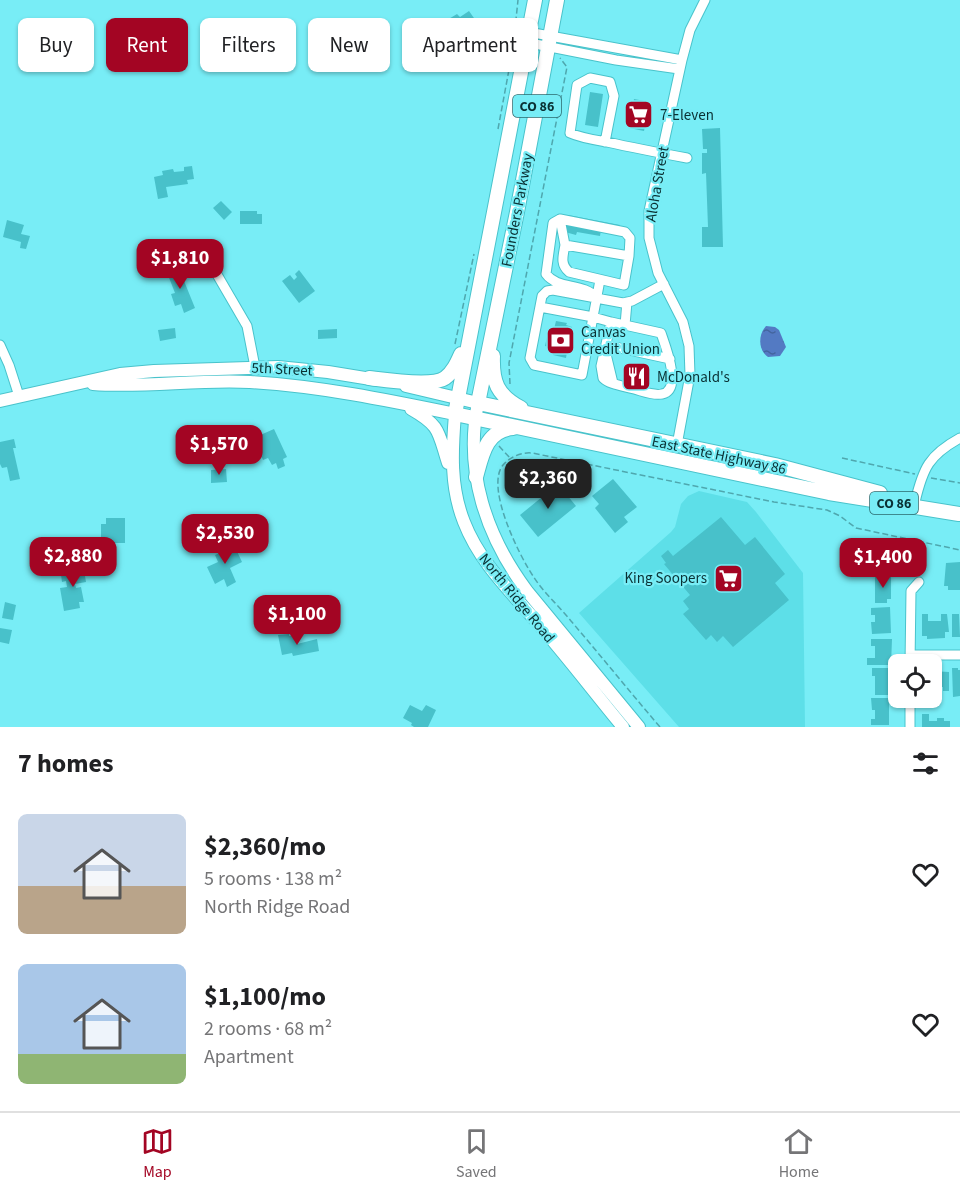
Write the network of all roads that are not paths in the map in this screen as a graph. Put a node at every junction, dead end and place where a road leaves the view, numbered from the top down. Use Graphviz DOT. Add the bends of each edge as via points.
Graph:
graph roads {
  1 [pos="535,0"];
  2 [pos="557,0"];
  3 [pos="705,0"];
  4 [pos="531,18"];
  5 [pos="538,40"];
  6 [pos="553,43"];
  7 [pos="681,64"];
  8 [pos="519,72"];
  9 [pos="605,142"];
  10 [pos="662,153"];
  11 [pos="687,158"];
  12 [pos="560,219"];
  13 [pos="565,245"];
  14 [pos="201,247"];
  15 [pos="629,256"];
  16 [pos="600,280"];
  17 [pos="664,284"];
  18 [pos="597,298"];
  19 [pos="627,302"];
  20 [pos="540,307"];
  21 [pos="593,317"];
  22 [pos="495,321"];
  23 [pos="611,322"];
  24 [pos="625,325"];
  25 [pos="470,336"];
  26 [pos="0,345"];
  27 [pos="606,348"];
  28 [pos="669,359"];
  29 [pos="255,366"];
  30 [pos="369,378"];
  31 [pos="390,382"];
  32 [pos="261,383"];
  33 [pos="83,384"];
  34 [pos="142,384"];
  35 [pos="19,396"];
  36 [pos="458,399"];
  37 [pos="0,401"];
  38 [pos="399,402"];
  39 [pos="478,403"];
  40 [pos="455,414"];
  41 [pos="541,417"];
  42 [pos="475,419"];
  43 [pos="534,431"];
  44 [pos="960,438"];
  45 [pos="677,446"];
  46 [pos="476,477"];
  47 [pos="453,479"];
  48 [pos="915,502"];
  49 [pos="960,514"];
  50 [pos="919,582"];
  51 [pos="910,654"];
  52 [pos="960,655"];
  53 [pos="942,657"];
  54 [pos="910,708"];
  55 [pos="623,727"];
  56 [pos="639,727"];
  57 [pos="910,727"];
  1 -- 4 [label="highway, Founders Parkway / CO 86"];
  2 -- 6 [label="highway, Founders Parkway / CO 86"];
  3 -- 7 [label="street, Aloha Street" via="690,30"];
  5 -- 6 [label="street"];
  6 -- 7 [label="street"];
  6 -- 7 [label="street" via="616,60"];
  6 -- 22 [label="highway, Founders Parkway / CO 86"];
  7 -- 10 [label="street, Aloha Street"];
  8 -- 25 [label="highway, Founders Parkway / CO 86"];
  9 -- 9 [label="street" via="570,133 577,85 582,80 610,82 614,96"];
  9 -- 10 [label="street"];
  10 -- 11 [label="street"];
  10 -- 17 [label="street, Aloha Street" via="650,211 649,238"];
  12 -- 13 [label="street"];
  12 -- 15 [label="street" via="625,232 630,238"];
  12 -- 18 [label="street" via="551,227 546,274 557,282 584,288"];
  13 -- 15 [label="street"];
  13 -- 16 [label="street" via="562,260 566,269"];
  14 -- 29 [label="street" via="247,326"];
  15 -- 16 [label="street" via="624,285"];
  16 -- 18 [label="street"];
  17 -- 19 [label="street"];
  17 -- 45 [label="street, Aloha Street" via="683,322 690,351 690,375"];
  18 -- 19 [label="street"];
  18 -- 20 [label="street" via="547,291"];
  18 -- 21 [label="street"];
  19 -- 24 [label="street"];
  20 -- 21 [label="street"];
  20 -- 21 [label="street" via="531,362 575,374 582,375"];
  21 -- 23 [label="street"];
  22 -- 39 [label="highway, Founders Parkway"];
  22 -- 41 [label="highway, CO 86" via="493,364 499,391 505,399"];
  23 -- 24 [label="street"];
  23 -- 27 [label="street"];
  24 -- 28 [label="street" via="661,333"];
  25 -- 30 [label="highway" via="454,369 444,380 422,383"];
  25 -- 36 [label="highway, Founders Parkway / CO 86"];
  26 -- 35 [label="street"];
  27 -- 28 [label="street"];
  27 -- 28 [label="street" via="602,360 606,381 661,394 671,384"];
  29 -- 30 [label="main road, 5th Street"];
  29 -- 33 [label="main road, 5th Street" via="120,374"];
  29 -- 34 [label="main road" via="246,373 184,376"];
  30 -- 31 [label="main road, 5th Street"];
  31 -- 32 [label="main road" via="282,375"];
  31 -- 36 [label="main road, 5th Street"];
  32 -- 34 [label="main road, 5th Street"];
  32 -- 38 [label="main road, 5th Street" via="320,388"];
  33 -- 34 [label="main road, 5th Street"];
  33 -- 35 [label="main road, 5th Street"];
  35 -- 37 [label="main road, 5th Street"];
  36 -- 39 [label="main road, 5th Street"];
  36 -- 40 [label="highway, Founders Parkway / CO 86"];
  38 -- 40 [label="main road, 5th Street"];
  38 -- 47 [label="main road" via="437,427"];
  39 -- 41 [label="highway, East State Highway 86"];
  39 -- 42 [label="main road, Founders Parkway"];
  40 -- 42 [label="highway, 5th Street / CO 86"];
  40 -- 47 [label="main road, North Ridge Road"];
  41 -- 45 [label="highway, East State Highway 86 / CO 86"];
  42 -- 43 [label="highway, East State Highway 86 / CO 86"];
  42 -- 46 [label="main road, North Ridge Road"];
  43 -- 46 [label="highway" via="512,428 495,434 487,444"];
  43 -- 49 [label="highway, East State Highway 86 / CO 86" via="829,493"];
  44 -- 48 [label="street" via="941,448 926,467"];
  45 -- 48 [label="highway, East State Highway 86 / CO 86" via="775,465"];
  46 -- 56 [label="main road, North Ridge Road" via="486,517 510,567"];
  47 -- 55 [label="main road, North Ridge Road" via="463,520 482,556"];
  48 -- 49 [label="highway, East State Highway 86 / CO 86"];
  50 -- 51 [label="street" via="911,591"];
  52 -- 53 [label="street"];
  54 -- 57 [label="street"];
}
